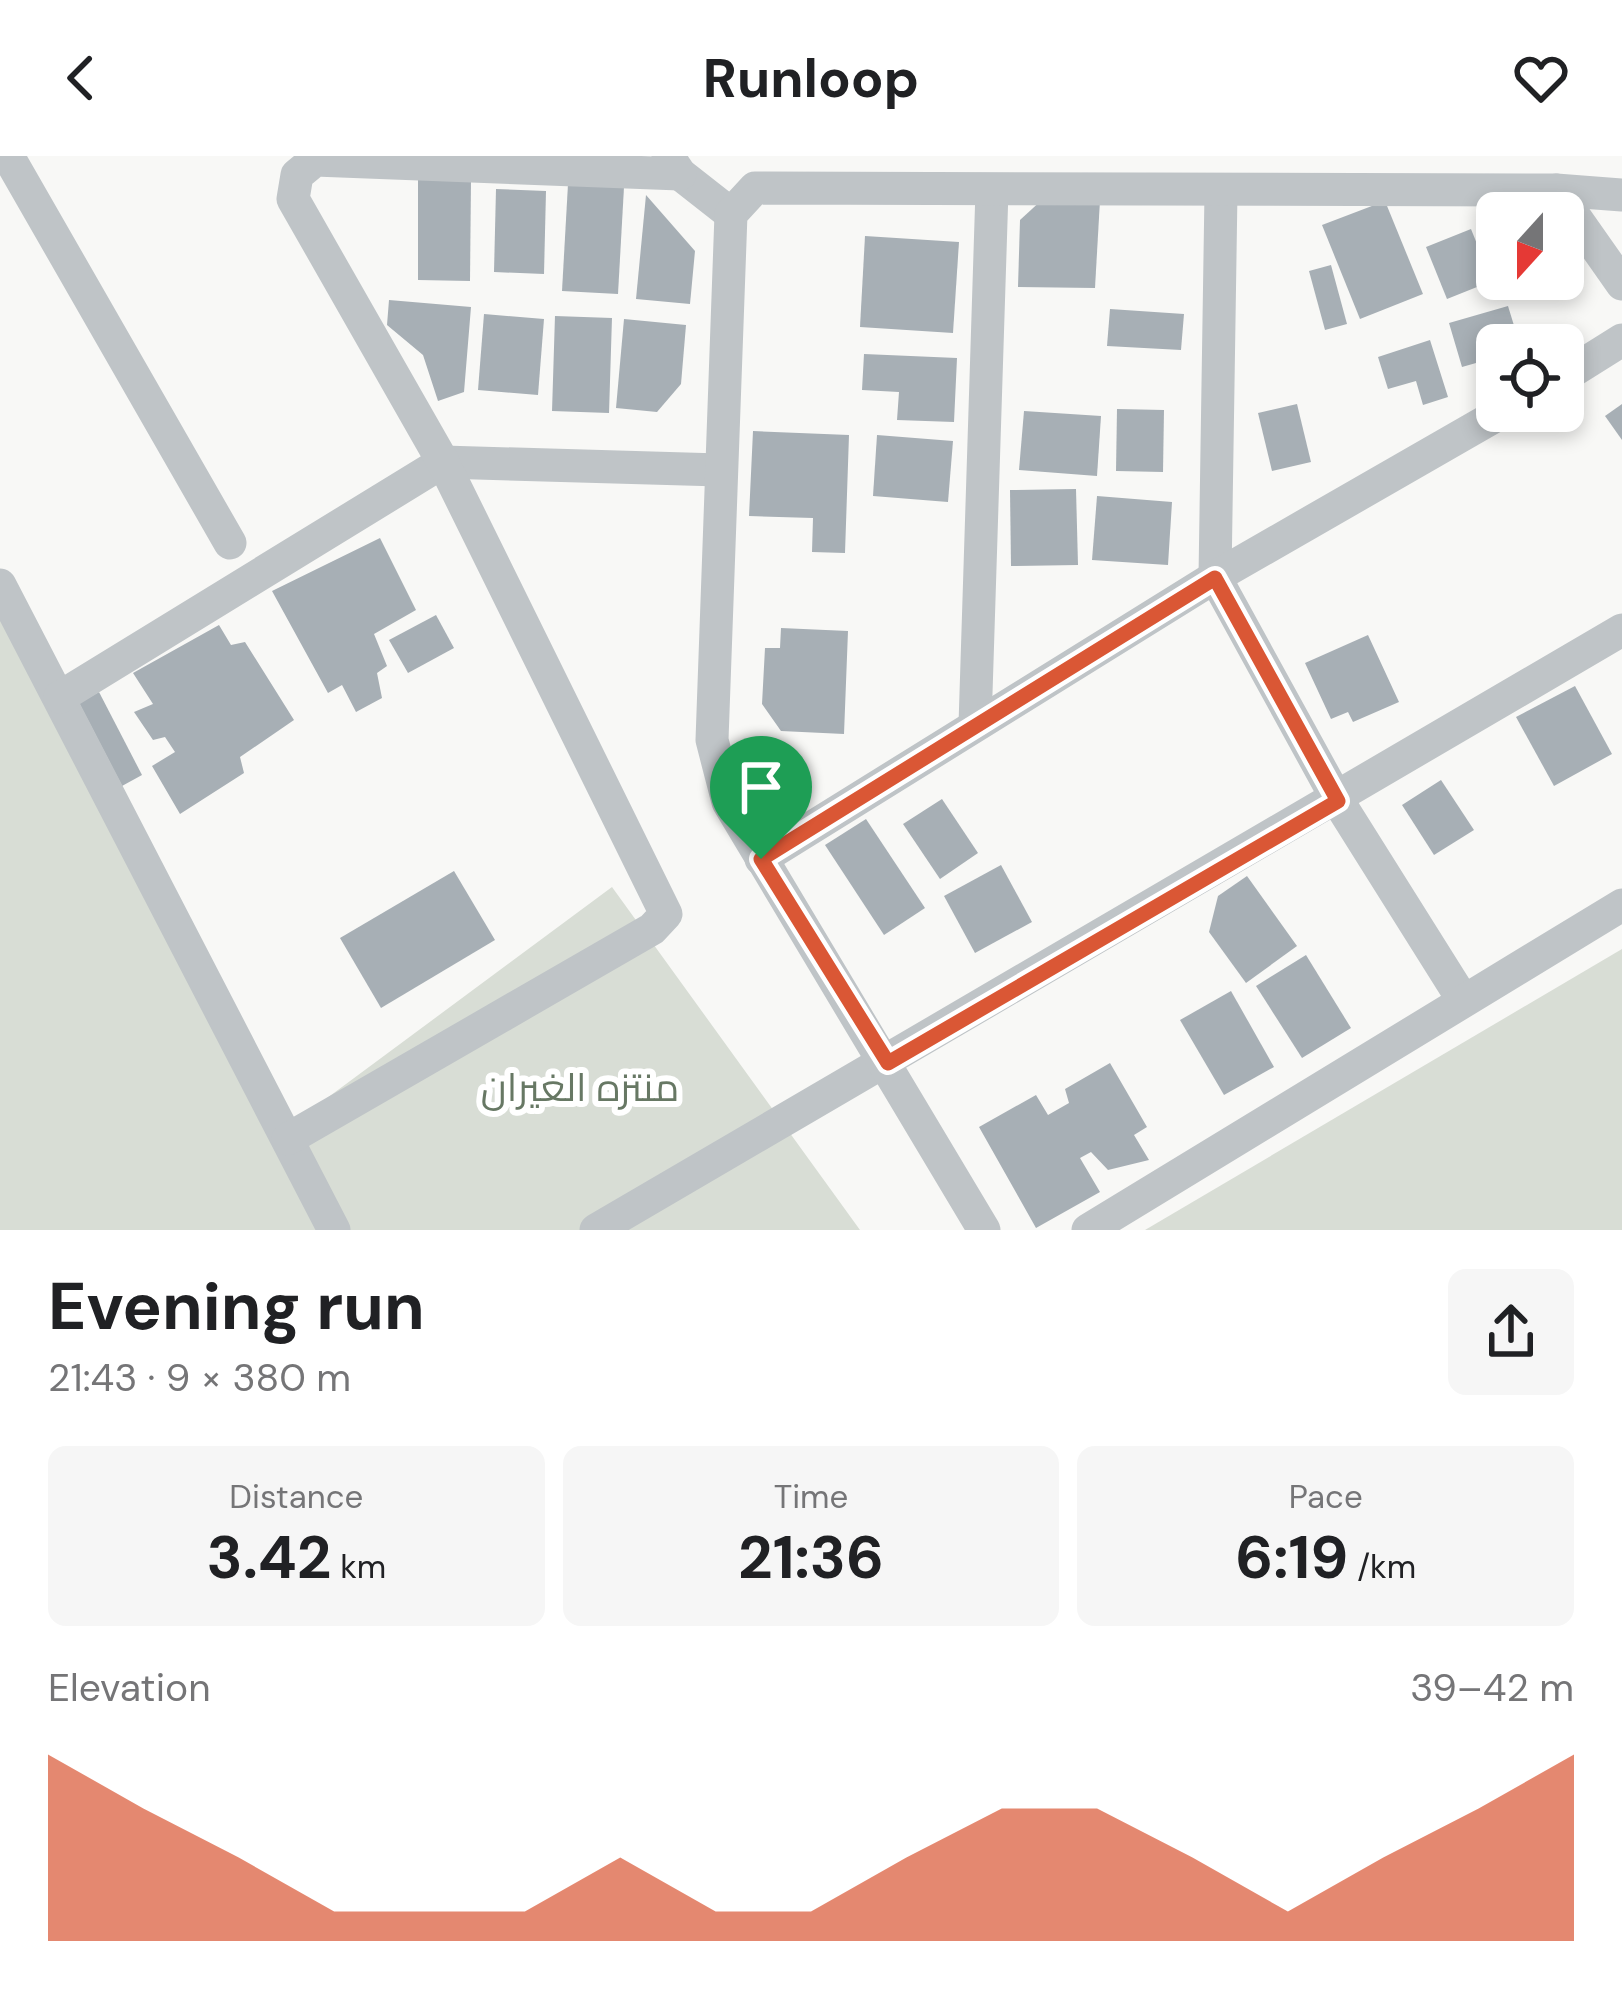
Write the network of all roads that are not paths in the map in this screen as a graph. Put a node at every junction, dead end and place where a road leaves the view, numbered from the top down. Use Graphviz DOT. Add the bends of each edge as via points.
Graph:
graph roads {
  1 [pos="8,156"];
  2 [pos="674,165"];
  3 [pos="992,190"];
  4 [pos="1556,190"];
  5 [pos="1220,192"];
  6 [pos="1622,195"];
  7 [pos="731,214"];
  8 [pos="1622,284"];
  9 [pos="1622,340"];
  10 [pos="1584,364"];
  11 [pos="1476,427"];
  12 [pos="443,462"];
  13 [pos="720,470"];
  14 [pos="230,543"];
  15 [pos="1215,578"];
  16 [pos="0,585"];
  17 [pos="1622,630"];
  18 [pos="60,697"];
  19 [pos="975,725"];
  20 [pos="1338,801"];
  21 [pos="761,859"];
  22 [pos="1622,905"];
  23 [pos="1463,1000"];
  24 [pos="888,1063"];
  25 [pos="288,1138"];
  26 [pos="334,1230"];
  27 [pos="596,1230"];
  28 [pos="984,1230"];
  29 [pos="1088,1230"];
  1 -- 14 [label="street"];
  2 -- 7 [label="street"];
  2 -- 12 [label="street" via="314,160 297,175 292,199"];
  3 -- 5 [label="street"];
  3 -- 7 [label="street" via="755,188"];
  3 -- 19 [label="street"];
  4 -- 5 [label="street"];
  4 -- 6 [label="street"];
  4 -- 8 [label="street"];
  5 -- 15 [label="street"];
  7 -- 13 [label="street"];
  9 -- 10 [label="street"];
  11 -- 15 [label="street"];
  12 -- 13 [label="street"];
  12 -- 18 [label="street"];
  12 -- 25 [label="street" via="666,914"];
  13 -- 21 [label="street" via="712,740 728,802"];
  15 -- 19 [label="street"];
  15 -- 20 [label="street"];
  16 -- 18 [label="street"];
  17 -- 20 [label="street"];
  18 -- 25 [label="street"];
  19 -- 21 [label="street"];
  20 -- 23 [label="street"];
  20 -- 24 [label="street"];
  21 -- 24 [label="street"];
  22 -- 23 [label="street"];
  23 -- 29 [label="street"];
  24 -- 27 [label="street"];
  24 -- 28 [label="street"];
  25 -- 26 [label="street"];
}
